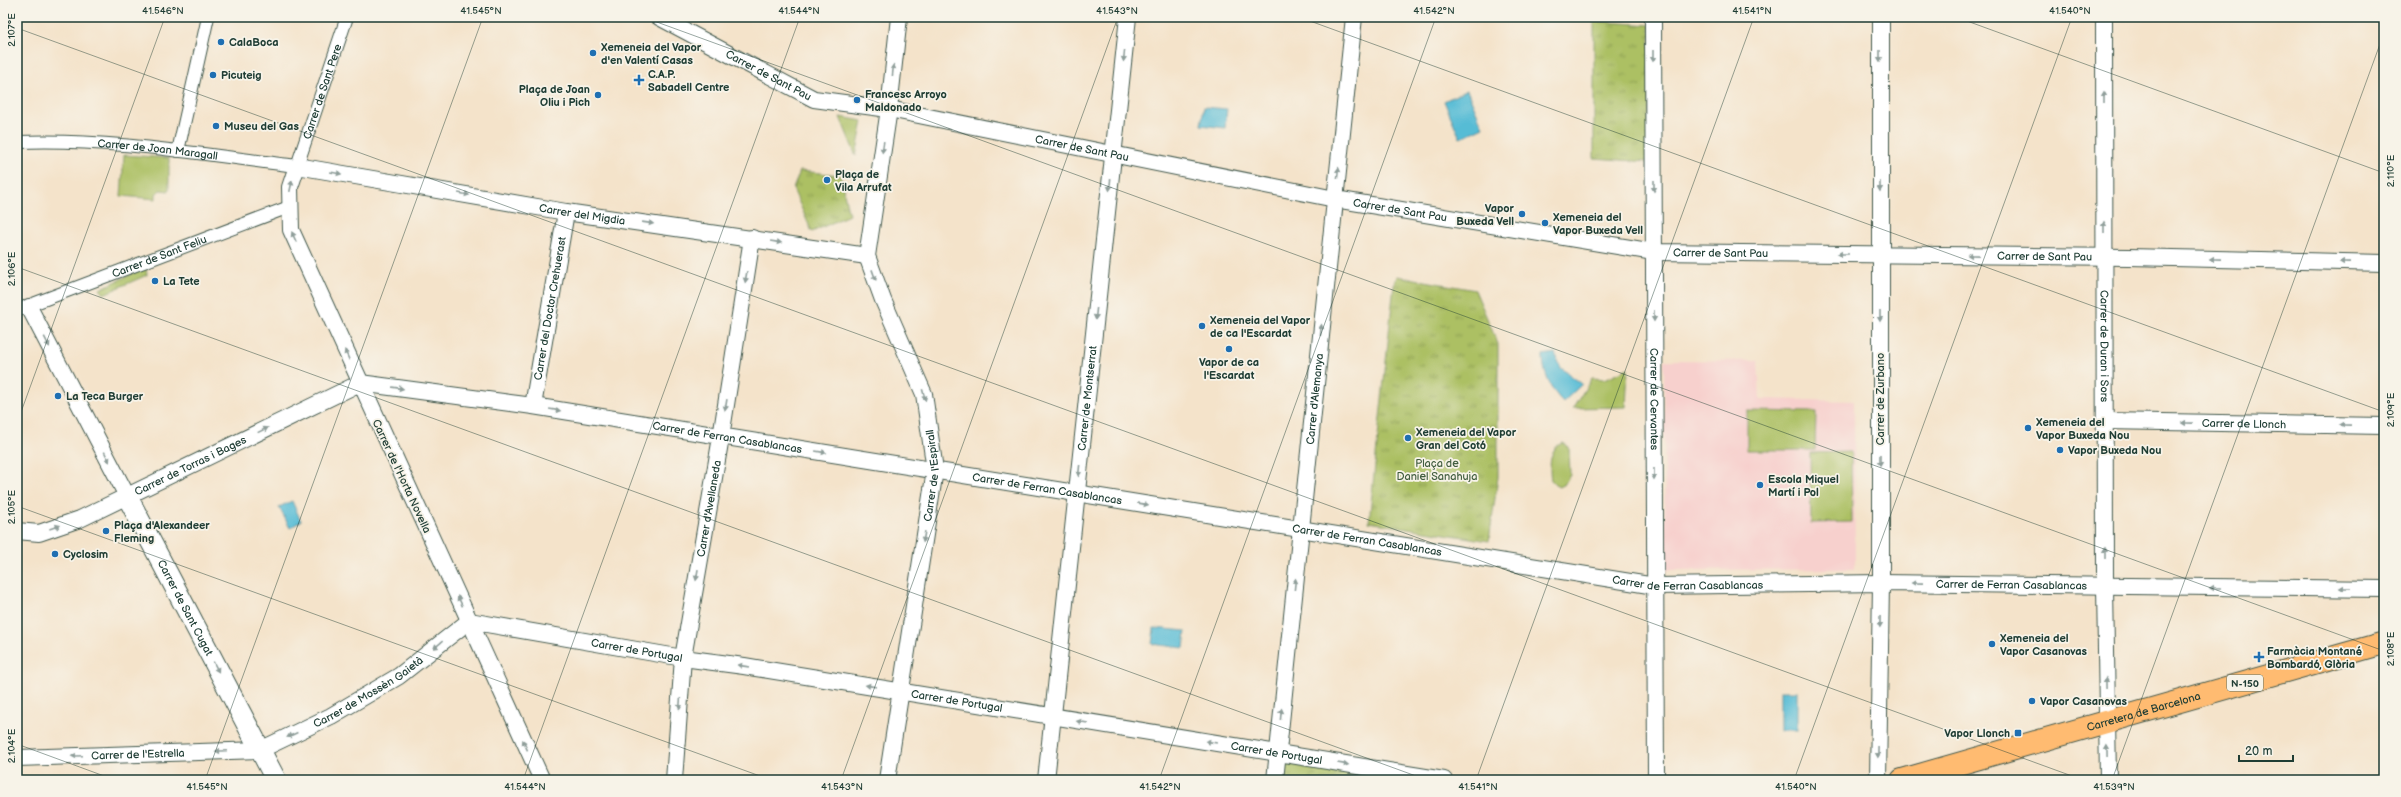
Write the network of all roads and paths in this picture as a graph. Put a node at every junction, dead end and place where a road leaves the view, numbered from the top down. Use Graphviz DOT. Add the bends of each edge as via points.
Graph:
graph roads {
  1 [pos="208,17"];
  2 [pos="347,17"];
  3 [pos="659,17"];
  4 [pos="899,17"];
  5 [pos="1128,17"];
  6 [pos="1354,17"];
  7 [pos="1653,17"];
  8 [pos="1880,17"];
  9 [pos="2104,17"];
  10 [pos="889,109"];
  11 [pos="17,142"];
  12 [pos="178,151"];
  13 [pos="1114,155"];
  14 [pos="297,166"];
  15 [pos="1335,199"];
  16 [pos="289,207"];
  17 [pos="566,212"];
  18 [pos="752,238"];
  19 [pos="1654,252"];
  20 [pos="1879,254"];
  21 [pos="867,256"];
  22 [pos="2104,257"];
  23 [pos="2384,263"];
  24 [pos="23,309"];
  25 [pos="360,383"];
  26 [pos="533,406"];
  27 [pos="2105,421"];
  28 [pos="2384,426"];
  29 [pos="721,437"];
  30 [pos="935,470"];
  31 [pos="1076,493"];
  32 [pos="127,496"];
  33 [pos="1300,530"];
  34 [pos="17,531"];
  35 [pos="1881,583"];
  36 [pos="1654,586"];
  37 [pos="2105,586"];
  38 [pos="2384,589"];
  39 [pos="468,621"];
  40 [pos="2384,643"];
  41 [pos="683,658"];
  42 [pos="900,691"];
  43 [pos="1053,717"];
  44 [pos="2107,722"];
  45 [pos="260,750"];
  46 [pos="1277,752"];
  47 [pos="17,758"];
  48 [pos="276,780"];
  49 [pos="542,780"];
  50 [pos="674,780"];
  51 [pos="887,780"];
  52 [pos="1046,780"];
  53 [pos="1275,780"];
  54 [pos="1444,780"];
  55 [pos="1656,780"];
  56 [pos="1878,780"];
  57 [pos="1902,780"];
  58 [pos="2108,780"];
  1 -- 12 [label="street"];
  2 -- 14 [label="street, Carrer de Sant Pere"];
  3 -- 10 [label="street, Carrer de Sant Pau" via="814,99"];
  10 -- 4 [label="street, Carrer de l'Espirall, one-way"];
  5 -- 13 [label="street, Carrer de Montserrat, one-way"];
  15 -- 6 [label="street, Carrer d'Alemanya, one-way"];
  7 -- 19 [label="street, Carrer de Cervantes, one-way"];
  8 -- 20 [label="street, Carrer de Zurbano, one-way"];
  22 -- 9 [label="street, Carrer de Duran i Sors, one-way"];
  10 -- 13 [label="street, Carrer de Sant Pau"];
  10 -- 21 [label="street, Carrer de l'Espirall, one-way"];
  11 -- 12 [label="street, Carrer de Joan Maragall" via="55,140"];
  12 -- 14 [label="street, Carrer de Joan Maragall"];
  13 -- 15 [label="street, Carrer de Sant Pau"];
  13 -- 31 [label="street, Carrer de Montserrat, one-way"];
  16 -- 14 [label="street, Carrer de l'Horta Novella, one-way" via="290,187"];
  14 -- 17 [label="street, Carrer del Migdia, one-way"];
  15 -- 19 [label="street, Carrer de Sant Pau"];
  33 -- 15 [label="street, Carrer d'Alemanya, one-way"];
  16 -- 24 [label="street, Carrer de Sant Feliu"];
  25 -- 16 [label="street, Carrer de l'Horta Novella, one-way" via="291,230"];
  17 -- 18 [label="street, Carrer del Migdia, one-way"];
  17 -- 26 [label="street, Carrer del Doctor Crehuerast"];
  18 -- 21 [label="street, Carrer del Migdia, one-way"];
  18 -- 29 [label="street, Carrer d'Avellaneda, one-way"];
  20 -- 19 [label="street, Carrer de Sant Pau, one-way"];
  19 -- 36 [label="street, Carrer de Cervantes, one-way"];
  22 -- 20 [label="street, Carrer de Sant Pau, one-way"];
  20 -- 35 [label="street, Carrer de Zurbano, one-way"];
  21 -- 30 [label="street, Carrer de l'Espirall, one-way" via="883,300 924,394"];
  23 -- 22 [label="street, Carrer de Sant Pau, one-way"];
  22 -- 27 [label="street, Carrer de Duran i Sors"];
  24 -- 32 [label="street, Carrer de Sant Cugat, one-way"];
  25 -- 26 [label="street, Carrer de Ferran Casablancas, one-way"];
  32 -- 25 [label="street, Carrer de Torras i Bages, one-way"];
  39 -- 25 [label="street, Carrer de l'Horta Novella, one-way"];
  26 -- 29 [label="street, Carrer de Ferran Casablancas, one-way"];
  28 -- 27 [label="street, Carrer de Llonch, one-way"];
  37 -- 27 [label="street, Carrer de Duran i Sors, one-way"];
  29 -- 30 [label="street, Carrer de Ferran Casablancas, one-way"];
  29 -- 41 [label="street, Carrer d'Avellaneda, one-way"];
  30 -- 31 [label="street, Carrer de Ferran Casablancas"];
  30 -- 42 [label="street, Carrer de l'Espirall, one-way"];
  31 -- 33 [label="street, Carrer de Ferran Casablancas, one-way"];
  31 -- 43 [label="street, Carrer de Montserrat"];
  34 -- 32 [label="street, Carrer de Torras i Bages, one-way" via="39,533 80,519"];
  32 -- 45 [label="street, Carrer de Sant Cugat, one-way"];
  33 -- 36 [label="street, Carrer de Ferran Casablancas"];
  46 -- 33 [label="street, Carrer d'Alemanya, one-way"];
  35 -- 36 [label="street, Carrer de Ferran Casablancas"];
  37 -- 35 [label="street, Carrer de Ferran Casablancas, one-way"];
  35 -- 56 [label="street, Carrer de Zurbano, one-way"];
  36 -- 55 [label="street, Carrer de Cervantes"];
  38 -- 37 [label="street, Carrer de Ferran Casablancas, one-way"];
  44 -- 37 [label="street, Carrer de Duran i Sors, one-way"];
  39 -- 41 [label="street, Carrer de Portugal"];
  39 -- 45 [label="street, Carrer de Mossèn Gaietà, one-way" via="399,676 331,716"];
  49 -- 39 [label="street, Carrer de l'Horta Novella, one-way"];
  40 -- 44 [label="main road, Carretera de Barcelona / N-150"];
  42 -- 41 [label="street, Carrer de Portugal, one-way"];
  41 -- 50 [label="street, Carrer d'Avellaneda, one-way"];
  42 -- 43 [label="street, Carrer de Portugal"];
  42 -- 51 [label="street, Carrer de l'Espirall"];
  46 -- 43 [label="street, Carrer de Portugal, one-way"];
  43 -- 52 [label="street, Carrer de Montserrat"];
  44 -- 57 [label="main road, Carretera de Barcelona / N-150"];
  58 -- 44 [label="street, Carrer de Duran i Sors, one-way"];
  45 -- 47 [label="street, Carrer de l'Estrella, one-way"];
  45 -- 48 [label="street, Carrer de Sant Cugat"];
  46 -- 53 [label="street, Carrer d'Alemanya"];
  46 -- 54 [label="street, Carrer de Portugal, one-way"];
}
